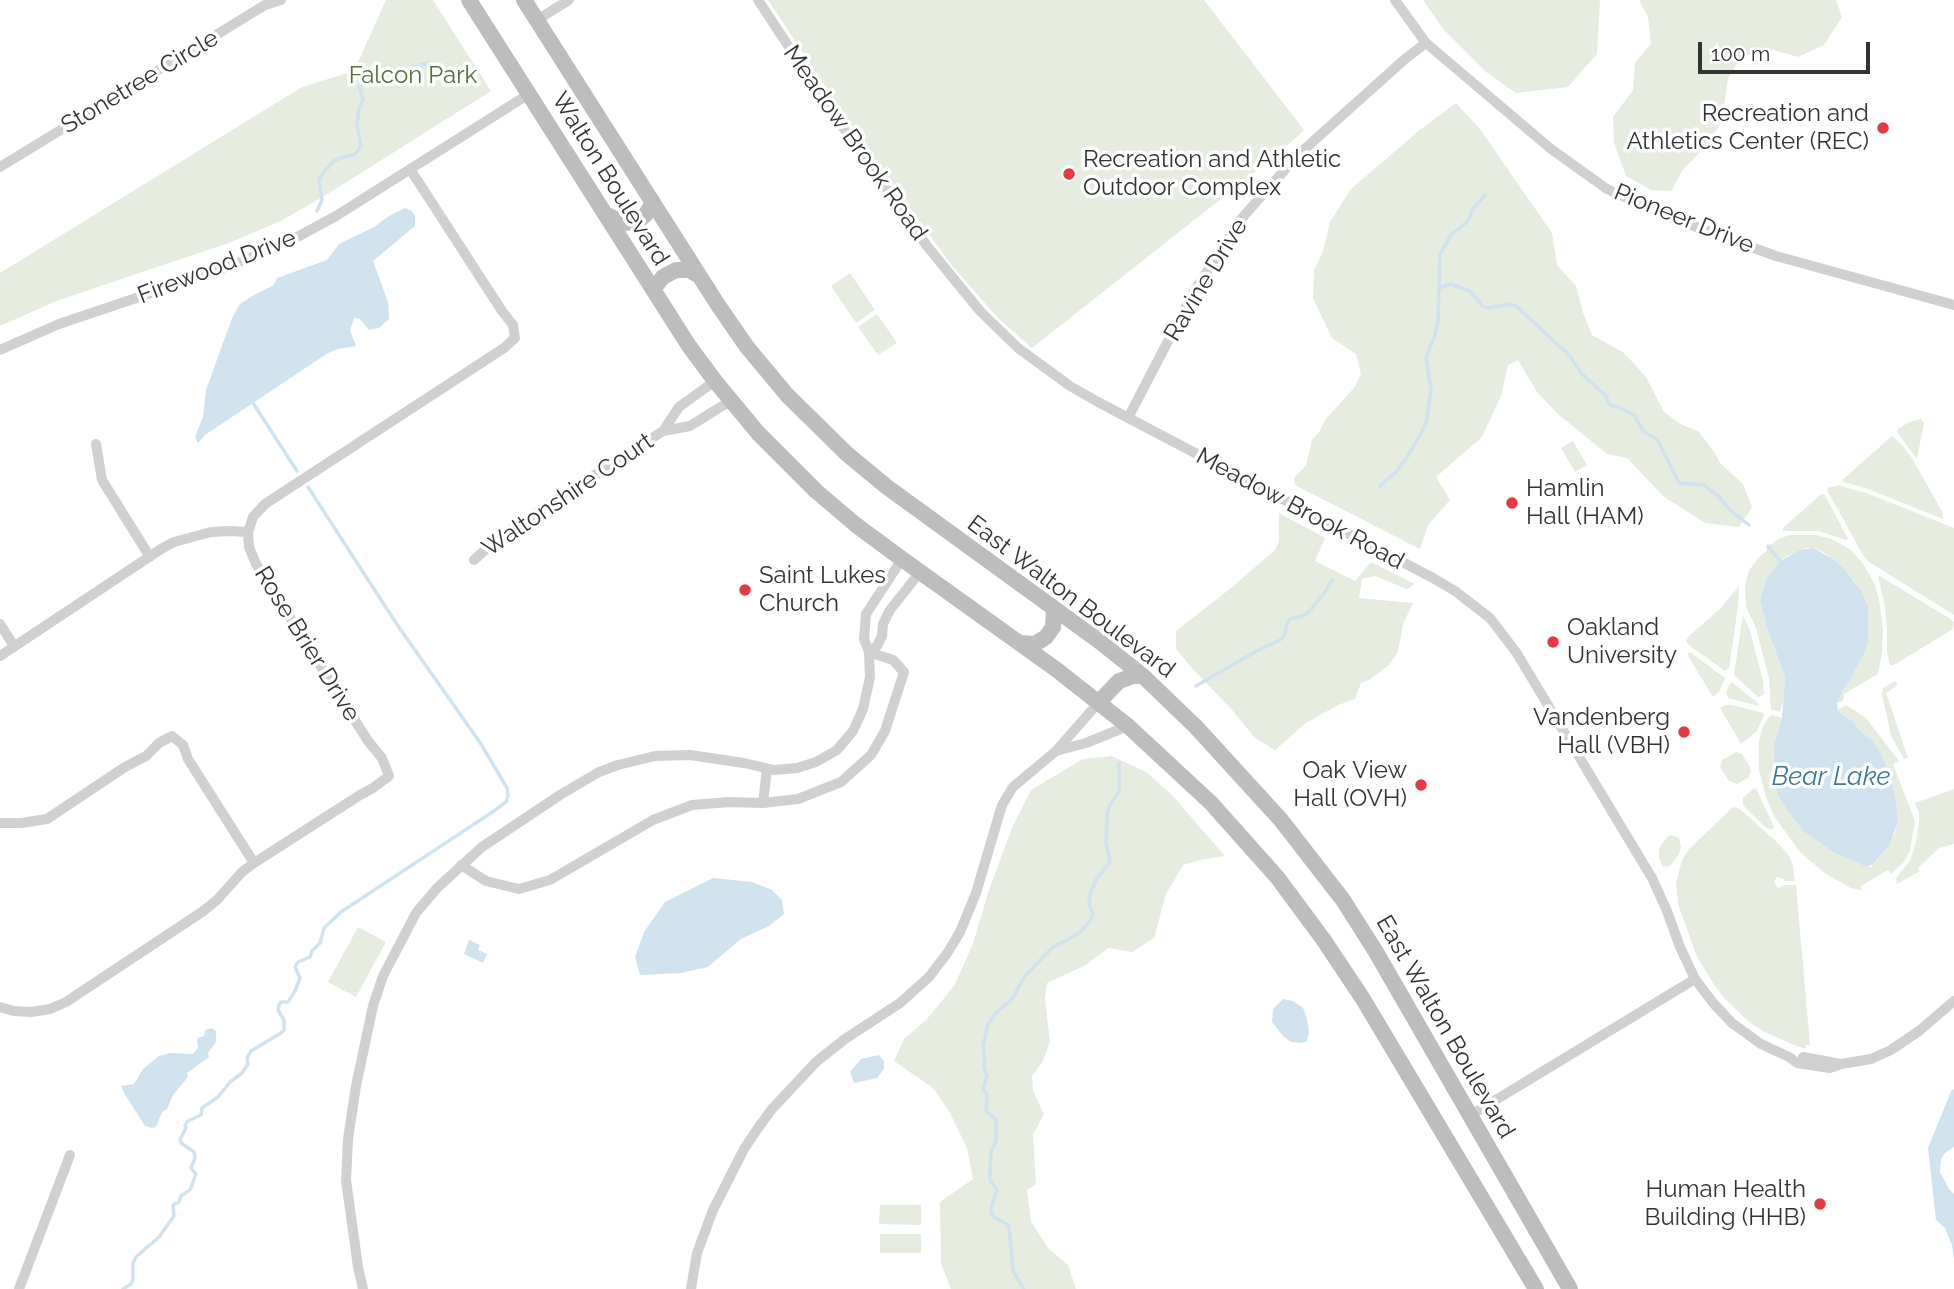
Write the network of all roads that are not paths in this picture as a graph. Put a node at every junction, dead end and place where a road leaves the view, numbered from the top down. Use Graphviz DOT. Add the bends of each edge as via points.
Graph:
graph roads {
  1 [pos="281,0"];
  2 [pos="469,0"];
  3 [pos="524,0"];
  4 [pos="569,0"];
  5 [pos="758,0"];
  6 [pos="1395,0"];
  7 [pos="537,20"];
  8 [pos="1426,43"];
  9 [pos="528,94"];
  10 [pos="0,167"];
  11 [pos="410,169"];
  12 [pos="653,203"];
  13 [pos="605,214"];
  14 [pos="698,275"];
  15 [pos="653,289"];
  16 [pos="1954,305"];
  17 [pos="733,327"];
  18 [pos="0,350"];
  19 [pos="715,381"];
  20 [pos="730,401"];
  21 [pos="1128,418"];
  22 [pos="663,431"];
  23 [pos="96,444"];
  24 [pos="248,532"];
  25 [pos="150,557"];
  26 [pos="902,559"];
  27 [pos="474,560"];
  28 [pos="920,572"];
  29 [pos="875,601"];
  30 [pos="1054,608"];
  31 [pos="890,610"];
  32 [pos="0,624"];
  33 [pos="1020,643"];
  34 [pos="14,646"];
  35 [pos="869,652"];
  36 [pos="0,656"];
  37 [pos="1143,676"];
  38 [pos="1099,702"];
  39 [pos="1128,726"];
  40 [pos="1056,751"];
  41 [pos="767,769"];
  42 [pos="763,803"];
  43 [pos="0,822"];
  44 [pos="254,863"];
  45 [pos="461,865"];
  46 [pos="1695,979"];
  47 [pos="1954,1001"];
  48 [pos="0,1007"];
  49 [pos="1471,1115"];
  50 [pos="71,1155"];
  51 [pos="1557,1265"];
  52 [pos="1526,1273"];
  53 [pos="19,1289"];
  54 [pos="363,1289"];
  55 [pos="691,1289"];
  56 [pos="1536,1289"];
  57 [pos="1570,1289"];
  1 -- 10 [label="street, Stonetree Circle" via="265,5"];
  2 -- 9 [label="main road, Walton Boulevard"];
  3 -- 7 [label="main road, Walton Boulevard"];
  4 -- 7 [label="street"];
  5 -- 21 [label="street, Meadow Brook Road" via="861,154 972,302 1042,367"];
  6 -- 8 [label="street, Pioneer Drive"];
  7 -- 12 [label="main road, Walton Boulevard"];
  8 -- 16 [label="street, Pioneer Drive" via="1569,164 1620,196 1776,256"];
  8 -- 21 [label="street, Ravine Drive" via="1298,155 1242,218 1193,293"];
  9 -- 11 [label="street, Firewood Drive"];
  9 -- 13 [label="main road, Walton Boulevard"];
  11 -- 18 [label="street, Firewood Drive" via="311,231 258,256 59,324"];
  11 -- 24 [label="street" via="513,325 515,338 265,504 253,517"];
  12 -- 13 [label="main road" via="642,218 631,223"];
  12 -- 14 [label="main road, Walton Boulevard"];
  13 -- 15 [label="main road, Walton Boulevard"];
  14 -- 15 [label="main road" via="676,270"];
  14 -- 17 [label="main road, Walton Boulevard"];
  15 -- 19 [label="main road, Walton Boulevard"];
  17 -- 30 [label="main road, East Walton Boulevard" via="787,395 847,454"];
  19 -- 20 [label="main road"];
  19 -- 22 [label="street, Waltonshire Court" via="679,407"];
  20 -- 22 [label="street, Waltonshire Court" via="690,425"];
  20 -- 26 [label="main road" via="816,491"];
  21 -- 46 [label="street, Meadow Brook Road" via="1433,578 1489,618 1516,652 1652,878"];
  22 -- 27 [label="street, Waltonshire Court" via="502,535"];
  23 -- 25 [label="street" via="102,480"];
  24 -- 25 [label="street" via="191,536"];
  24 -- 44 [label="street, Rose Brier Drive" via="256,564 382,758 389,776"];
  25 -- 34 [label="street"];
  26 -- 28 [label="main road"];
  26 -- 29 [label="street"];
  28 -- 31 [label="street"];
  28 -- 33 [label="main road"];
  29 -- 31 [label="street"];
  29 -- 35 [label="street" via="864,622"];
  30 -- 33 [label="main road" via="1053,627 1046,637"];
  30 -- 37 [label="main road, East Walton Boulevard"];
  31 -- 35 [label="street" via="877,646"];
  32 -- 34 [label="street"];
  33 -- 38 [label="main road"];
  34 -- 36 [label="street"];
  35 -- 41 [label="street" via="870,677 863,709 837,750 797,768"];
  35 -- 42 [label="street" via="893,660 904,672 871,755 841,782 798,799"];
  37 -- 38 [label="main road" via="1119,681"];
  37 -- 49 [label="main road, East Walton Boulevard" via="1240,773 1324,875 1388,970"];
  38 -- 39 [label="main road"];
  38 -- 40 [label="street"];
  39 -- 40 [label="street"];
  39 -- 52 [label="main road" via="1211,803 1298,904 1363,999"];
  40 -- 55 [label="street" via="1013,787 1002,805 976,893 936,969 900,1003 816,1062 772,1109 744,1149 713,1210 697,1253"];
  41 -- 42 [label="street"];
  41 -- 45 [label="street" via="690,755 655,755 618,765 560,795"];
  42 -- 45 [label="street" via="692,805 653,820 550,880 519,889 486,881"];
  43 -- 44 [label="street" via="47,818 172,736 183,746"];
  44 -- 48 [label="street, Rose Brier Drive" via="202,912 66,1002 32,1012"];
  45 -- 54 [label="street" via="416,913 383,976 373,1006 348,1139 347,1171"];
  46 -- 47 [label="street, Meadow Brook Road" via="1732,1023 1761,1044 1789,1057 1841,1063 1891,1050"];
  46 -- 49 [label="street"];
  49 -- 51 [label="main road, East Walton Boulevard"];
  50 -- 53 [label="street"];
  51 -- 52 [label="main road" via="1545,1278"];
  51 -- 57 [label="main road, East Walton Boulevard"];
  52 -- 56 [label="main road"];
}
